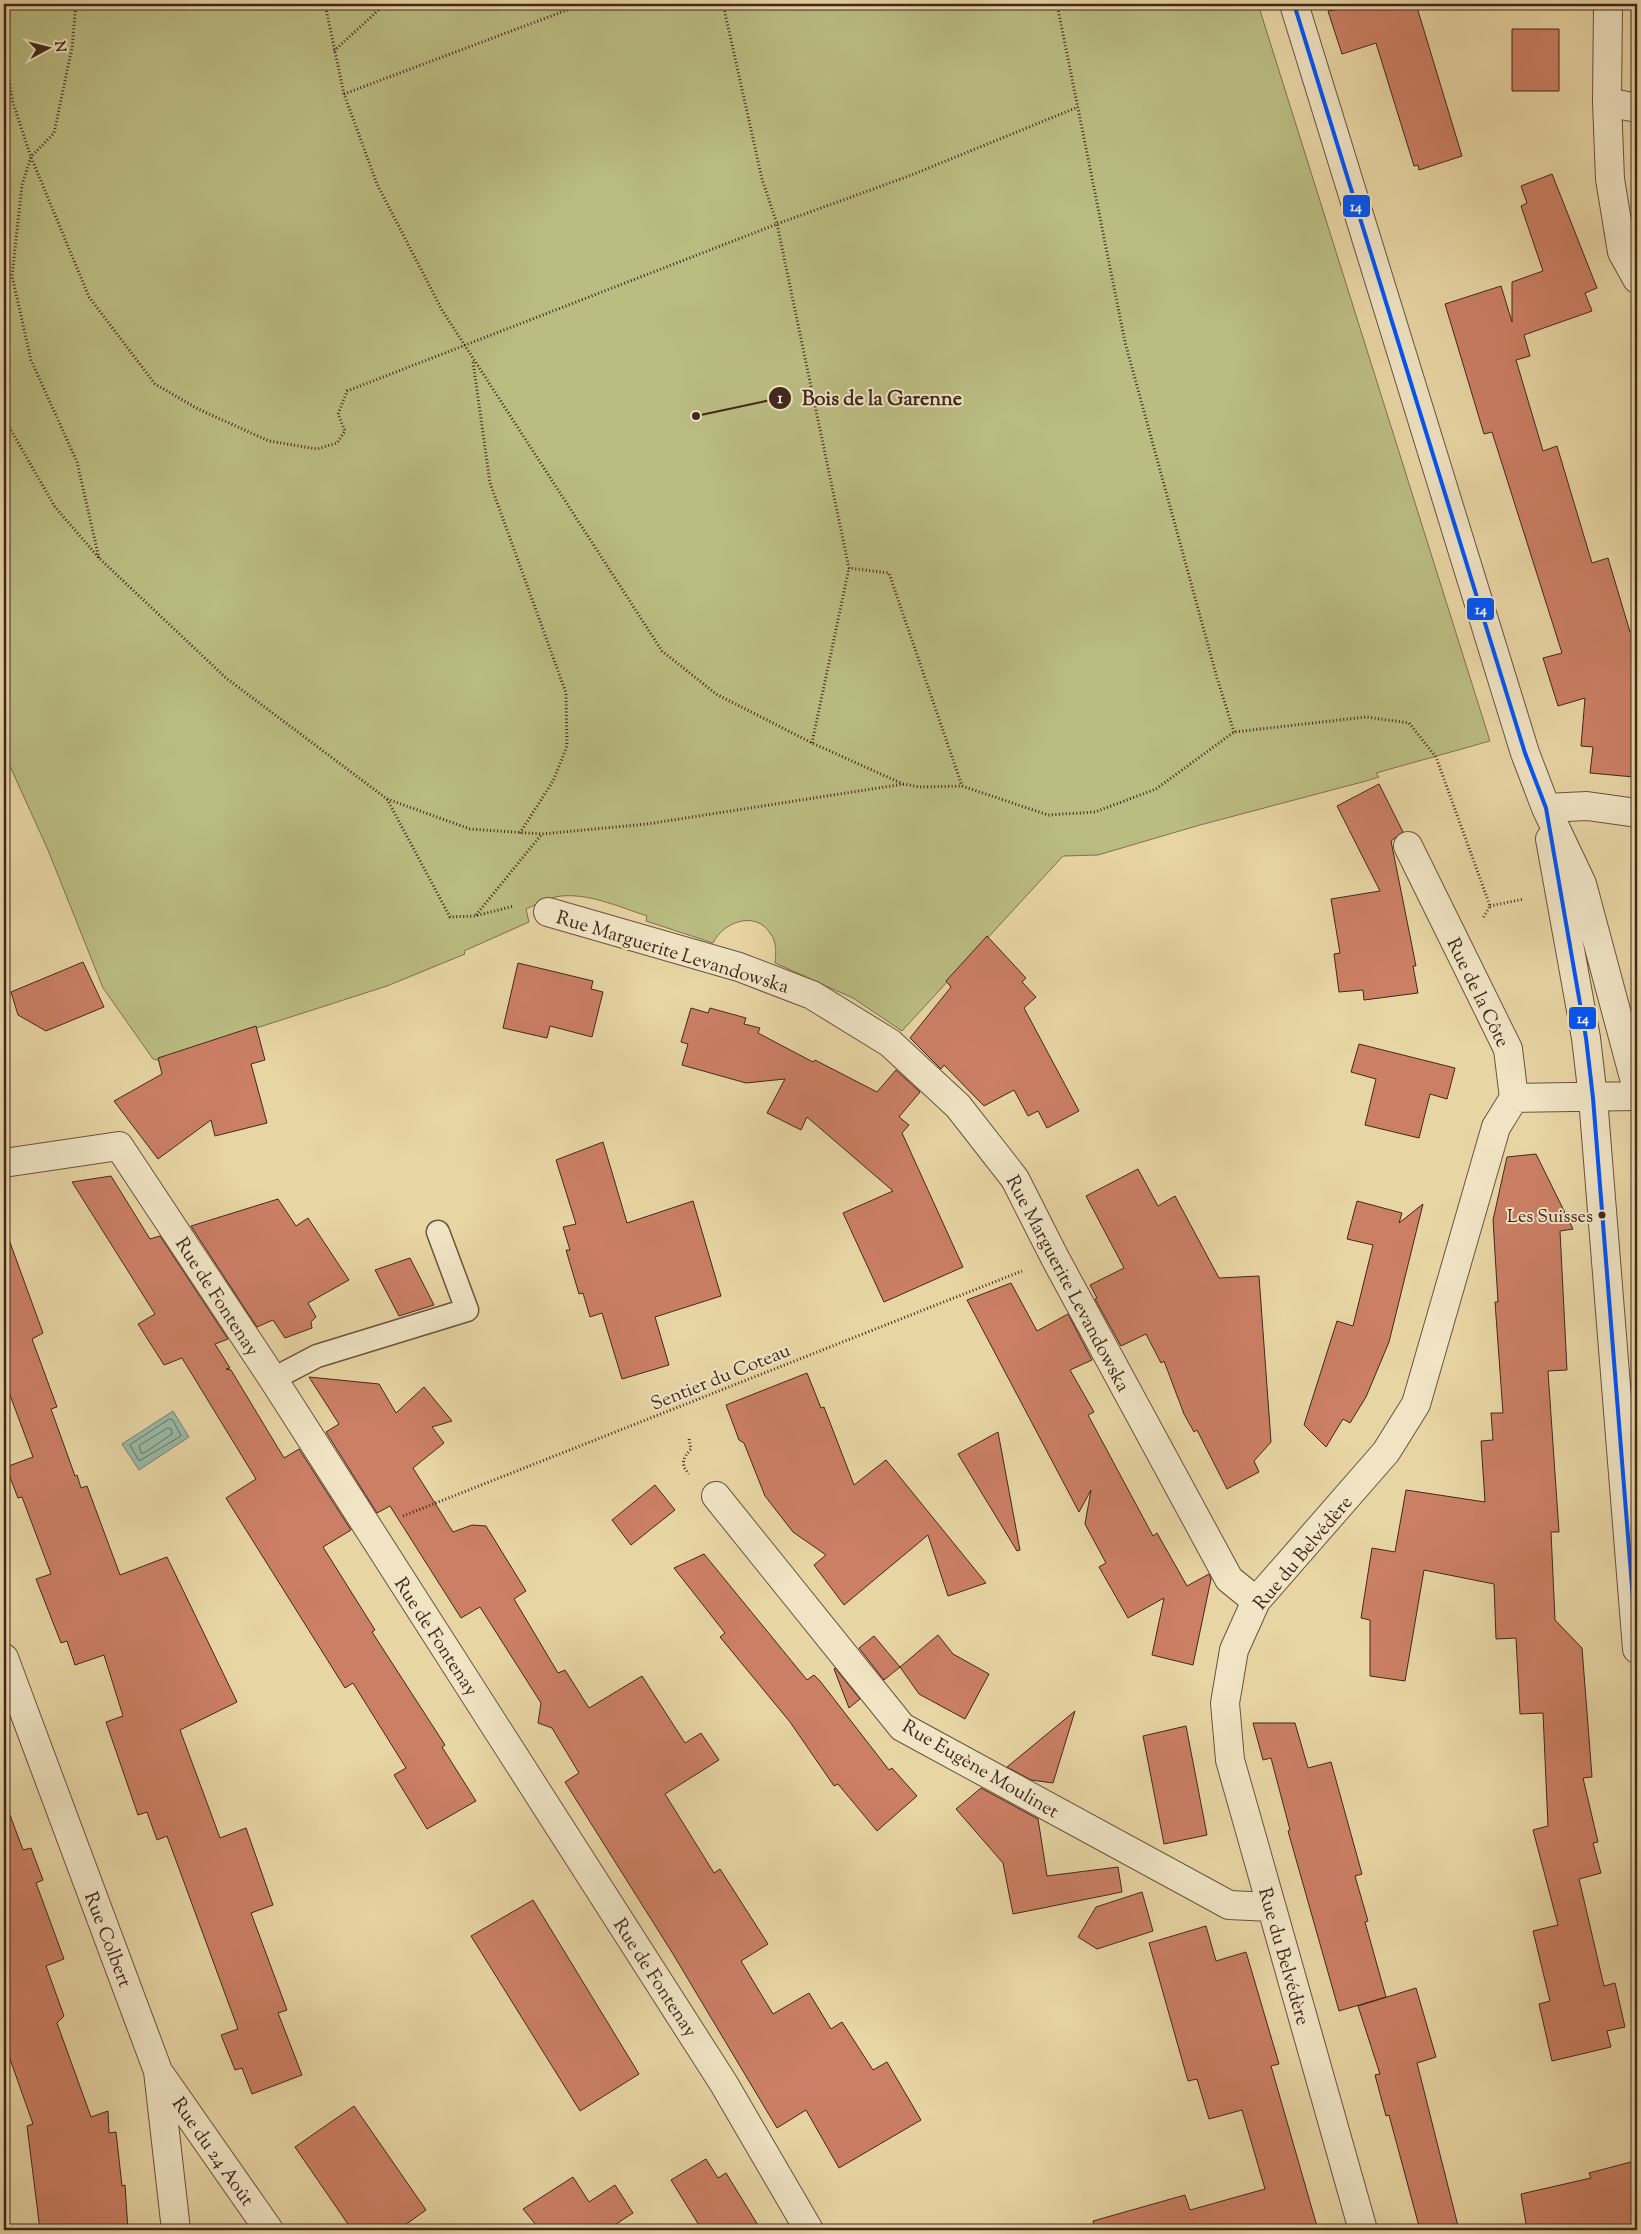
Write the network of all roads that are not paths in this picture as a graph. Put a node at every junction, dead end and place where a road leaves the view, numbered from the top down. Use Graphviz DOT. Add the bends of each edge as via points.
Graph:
graph roads {
  1 [pos="1294,4"];
  2 [pos="1608,4"];
  3 [pos="1607,102"];
  4 [pos="1637,108"];
  5 [pos="1637,279"];
  6 [pos="1546,808"];
  7 [pos="1637,813"];
  8 [pos="1408,846"];
  9 [pos="548,912"];
  10 [pos="1637,1090"];
  11 [pos="1637,1096"];
  12 [pos="1514,1098"];
  13 [pos="1593,1098"];
  14 [pos="4,1163"];
  15 [pos="438,1232"];
  16 [pos="273,1379"];
  17 [pos="716,1496"];
  18 [pos="1633,1533"];
  19 [pos="1256,1601"];
  20 [pos="1637,1649"];
  21 [pos="4,1658"];
  22 [pos="1272,1907"];
  23 [pos="158,2071"];
  24 [pos="176,2230"];
  25 [pos="270,2230"];
  26 [pos="809,2230"];
  27 [pos="1363,2230"];
  1 -- 6 [label="street" via="1522,744"];
  2 -- 3 [label="street"];
  3 -- 4 [label="street"];
  3 -- 5 [label="street" via="1610,180 1622,252"];
  6 -- 7 [label="street" via="1587,806"];
  6 -- 10 [label="street" via="1582,884"];
  6 -- 13 [label="street" via="1586,1038"];
  8 -- 12 [label="street, Rue de la Côte" via="1508,1049"];
  9 -- 19 [label="street, Rue Marguerite Levandowska" via="740,968 812,995 890,1043 958,1106 1016,1179 1055,1258 1229,1579"];
  11 -- 13 [label="street"];
  12 -- 13 [label="street"];
  12 -- 19 [label="street, Rue du Belvédère" via="1496,1127 1416,1404 1386,1452"];
  13 -- 18 [label="street"];
  14 -- 16 [label="street, Rue de Fontenay" via="119,1146"];
  15 -- 16 [label="lane" via="467,1310 317,1356"];
  16 -- 26 [label="street, Rue de Fontenay" via="724,2084"];
  17 -- 22 [label="street, Rue Eugène Moulinet" via="902,1727 1229,1905"];
  18 -- 20 [label="street"];
  19 -- 22 [label="street, Rue du Belvédère" via="1234,1650 1225,1703 1230,1760"];
  21 -- 23 [label="street, Rue Colbert"];
  22 -- 27 [label="street, Rue du Belvédère"];
  23 -- 24 [label="street, Rue Colbert"];
  23 -- 25 [label="street, Rue du 24 Août"];
}
